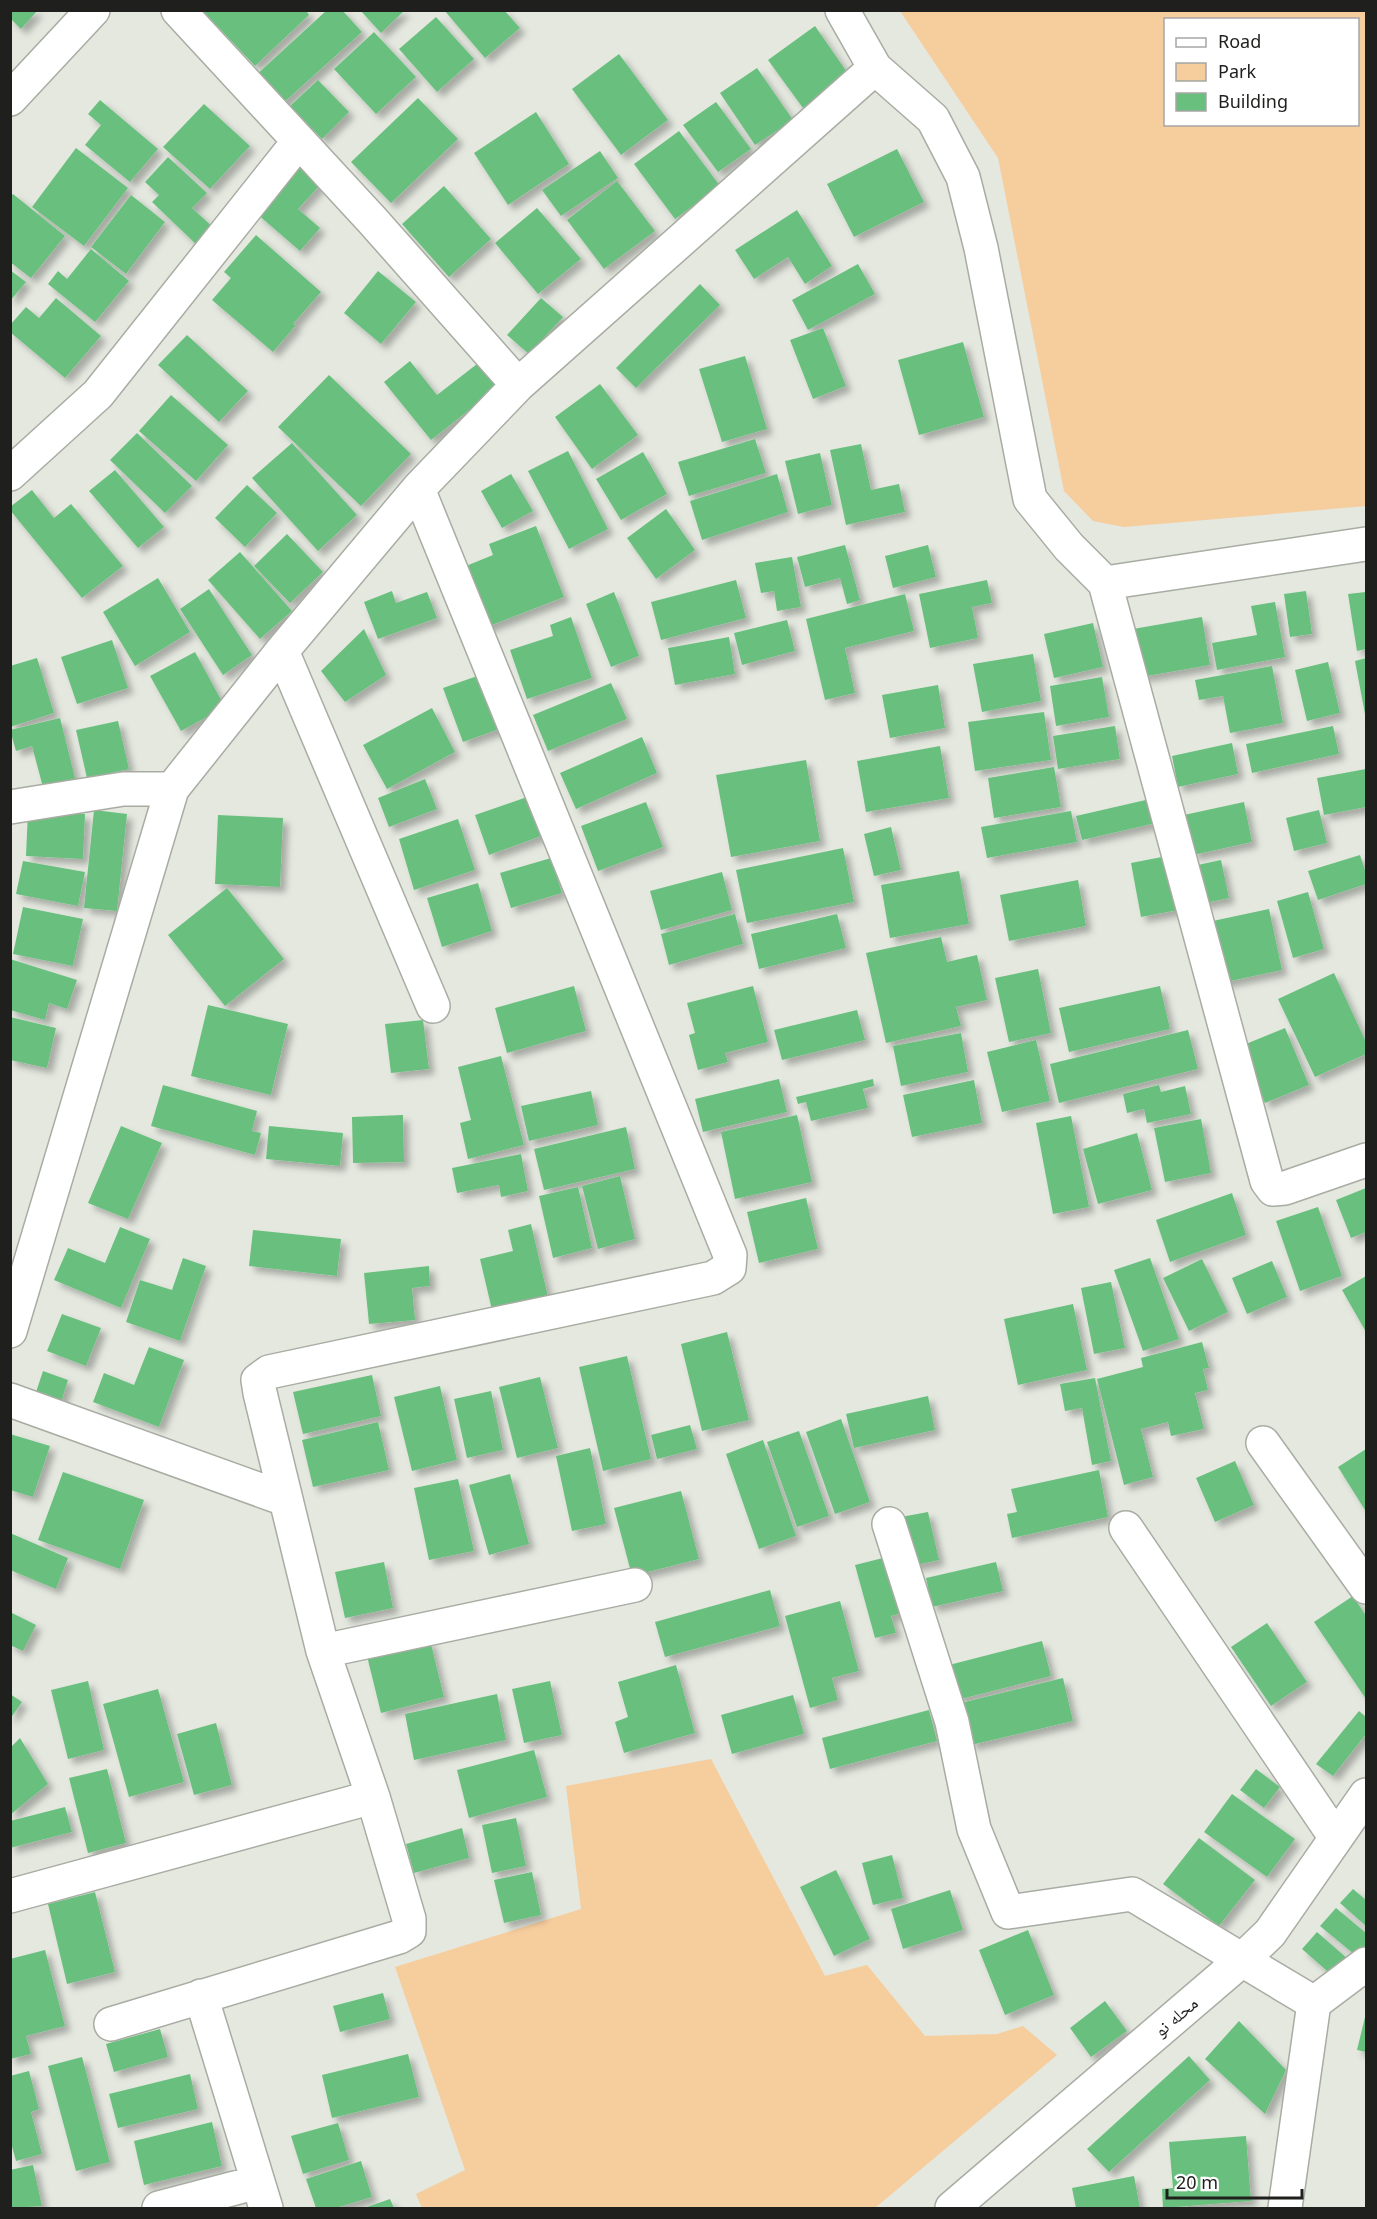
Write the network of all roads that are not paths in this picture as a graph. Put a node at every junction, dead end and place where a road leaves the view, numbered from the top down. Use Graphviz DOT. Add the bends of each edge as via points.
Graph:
graph roads {
  1 [pos="93,10"];
  2 [pos="178,10"];
  3 [pos="842,10"];
  4 [pos="875,68"];
  5 [pos="10,99"];
  6 [pos="299,141"];
  7 [pos="518,385"];
  8 [pos="10,474"];
  9 [pos="418,489"];
  10 [pos="1366,544"];
  11 [pos="1105,584"];
  12 [pos="282,651"];
  13 [pos="172,789"];
  14 [pos="10,807"];
  15 [pos="433,1006"];
  16 [pos="1366,1160"];
  17 [pos="10,1331"];
  18 [pos="10,1400"];
  19 [pos="1263,1443"];
  20 [pos="285,1499"];
  21 [pos="889,1524"];
  22 [pos="1126,1528"];
  23 [pos="635,1585"];
  24 [pos="1366,1587"];
  25 [pos="323,1651"];
  26 [pos="1366,1795"];
  27 [pos="373,1797"];
  28 [pos="1336,1838"];
  29 [pos="10,1896"];
  30 [pos="1243,1959"];
  31 [pos="1366,1964"];
  32 [pos="201,1996"];
  33 [pos="1314,2002"];
  34 [pos="111,2024"];
  35 [pos="262,2195"];
  36 [pos="159,2208"];
  37 [pos="951,2208"];
  38 [pos="1285,2208"];
  1 -- 5 [label="street"];
  2 -- 6 [label="street"];
  3 -- 4 [label="street"];
  4 -- 7 [label="street"];
  4 -- 11 [label="street" via="933,119 963,177 981,248 1030,499"];
  6 -- 7 [label="street"];
  6 -- 8 [label="street" via="98,394"];
  7 -- 9 [label="street"];
  9 -- 12 [label="street"];
  9 -- 20 [label="street" via="730,1255 729,1268 713,1278 268,1372 258,1380"];
  10 -- 11 [label="street"];
  11 -- 16 [label="street" via="1267,1181 1273,1189 1285,1188"];
  12 -- 13 [label="street"];
  12 -- 15 [label="street"];
  13 -- 14 [label="street" via="123,789"];
  13 -- 17 [label="street"];
  18 -- 20 [label="street"];
  19 -- 24 [label="street"];
  20 -- 25 [label="street"];
  21 -- 30 [label="street" via="952,1722 974,1829 1008,1912 1132,1894"];
  22 -- 28 [label="street"];
  23 -- 25 [label="street"];
  25 -- 27 [label="street"];
  26 -- 28 [label="street, محله نو"];
  27 -- 29 [label="street"];
  27 -- 32 [label="street" via="410,1919 409,1931"];
  28 -- 30 [label="street, محله نو" via="1270,1933"];
  30 -- 33 [label="street"];
  30 -- 37 [label="street, محله نو"];
  31 -- 33 [label="street"];
  32 -- 34 [label="street"];
  32 -- 35 [label="street"];
  33 -- 38 [label="street"];
  35 -- 36 [label="street"];
}
